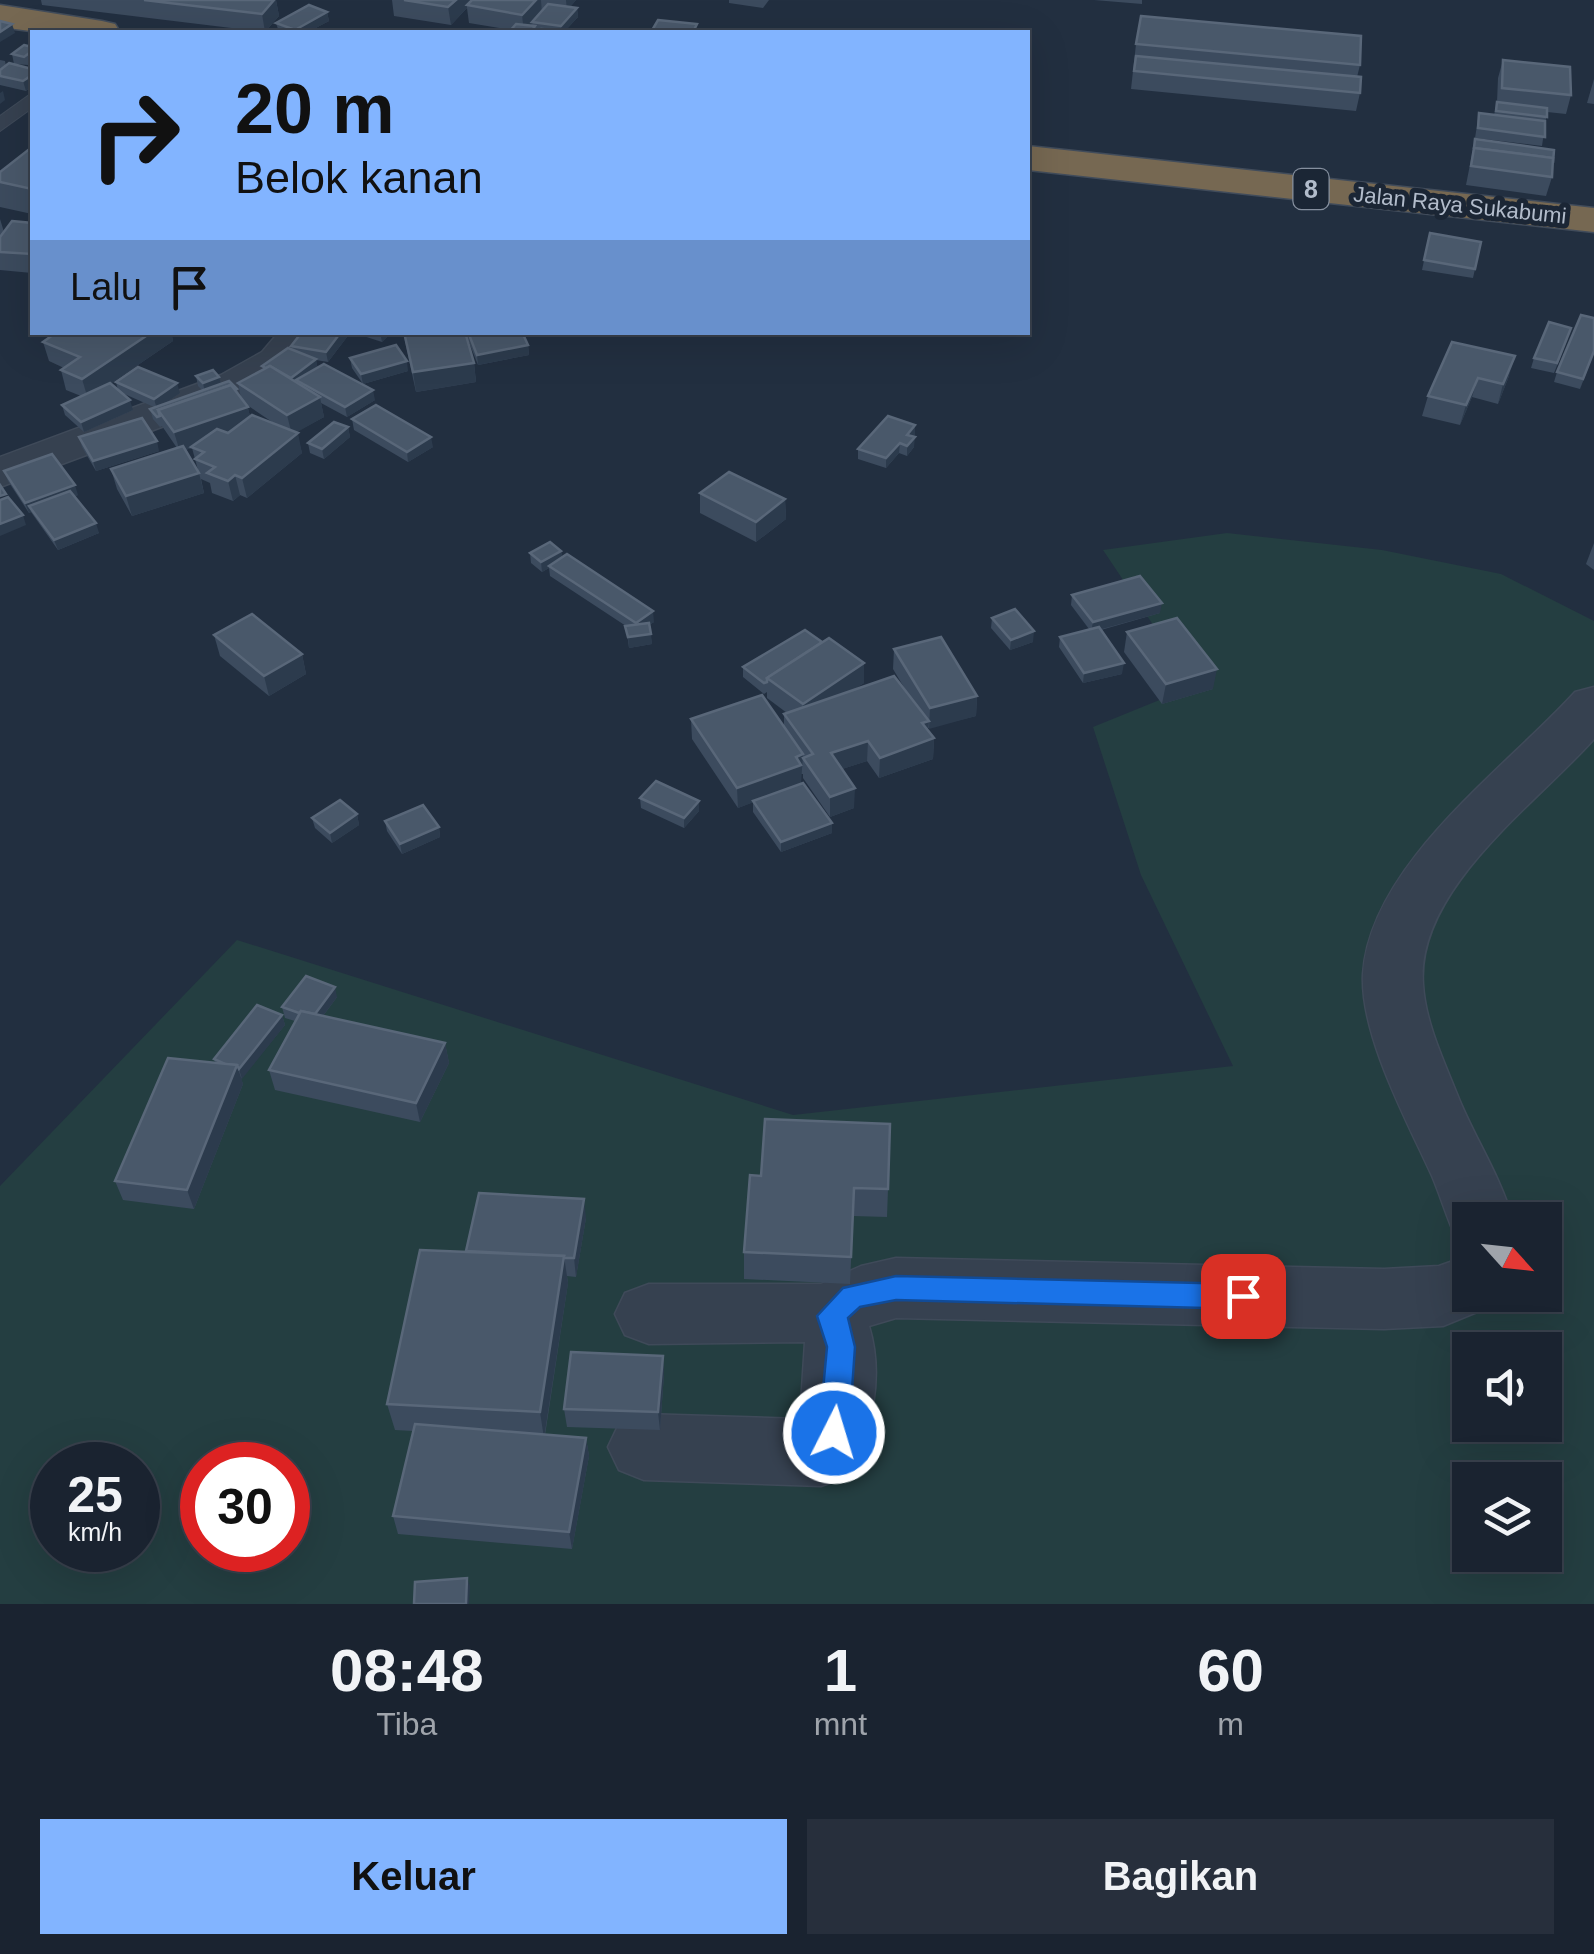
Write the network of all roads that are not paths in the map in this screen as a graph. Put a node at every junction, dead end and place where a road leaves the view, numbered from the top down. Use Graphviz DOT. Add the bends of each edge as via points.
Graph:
graph roads {
  1 [pos="0,16"];
  2 [pos="89,30"];
  3 [pos="30,101"];
  4 [pos="0,125"];
  5 [pos="1030,158"];
  6 [pos="1594,220"];
  7 [pos="299,335"];
  8 [pos="0,473"];
  9 [pos="1594,705"];
  10 [pos="1476,1202"];
  11 [pos="1452,1292"];
  12 [pos="648,1314"];
  13 [pos="832,1316"];
  14 [pos="644,1446"];
  1 -- 2 [label="highway"];
  3 -- 4 [label="lane"];
  5 -- 6 [label="highway, Jalan Raya Sukabumi / 8"];
  7 -- 8 [label="street" via="278,360 237,384"];
  9 -- 10 [label="street" via="1440,869 1395,956 1399,1017 1438,1126"];
  11 -- 13 [label="street" via="1384,1299 896,1288 852,1296"];
  12 -- 13 [label="street"];
  13 -- 14 [label="street" via="841,1347 834,1433 821,1453"];
}
